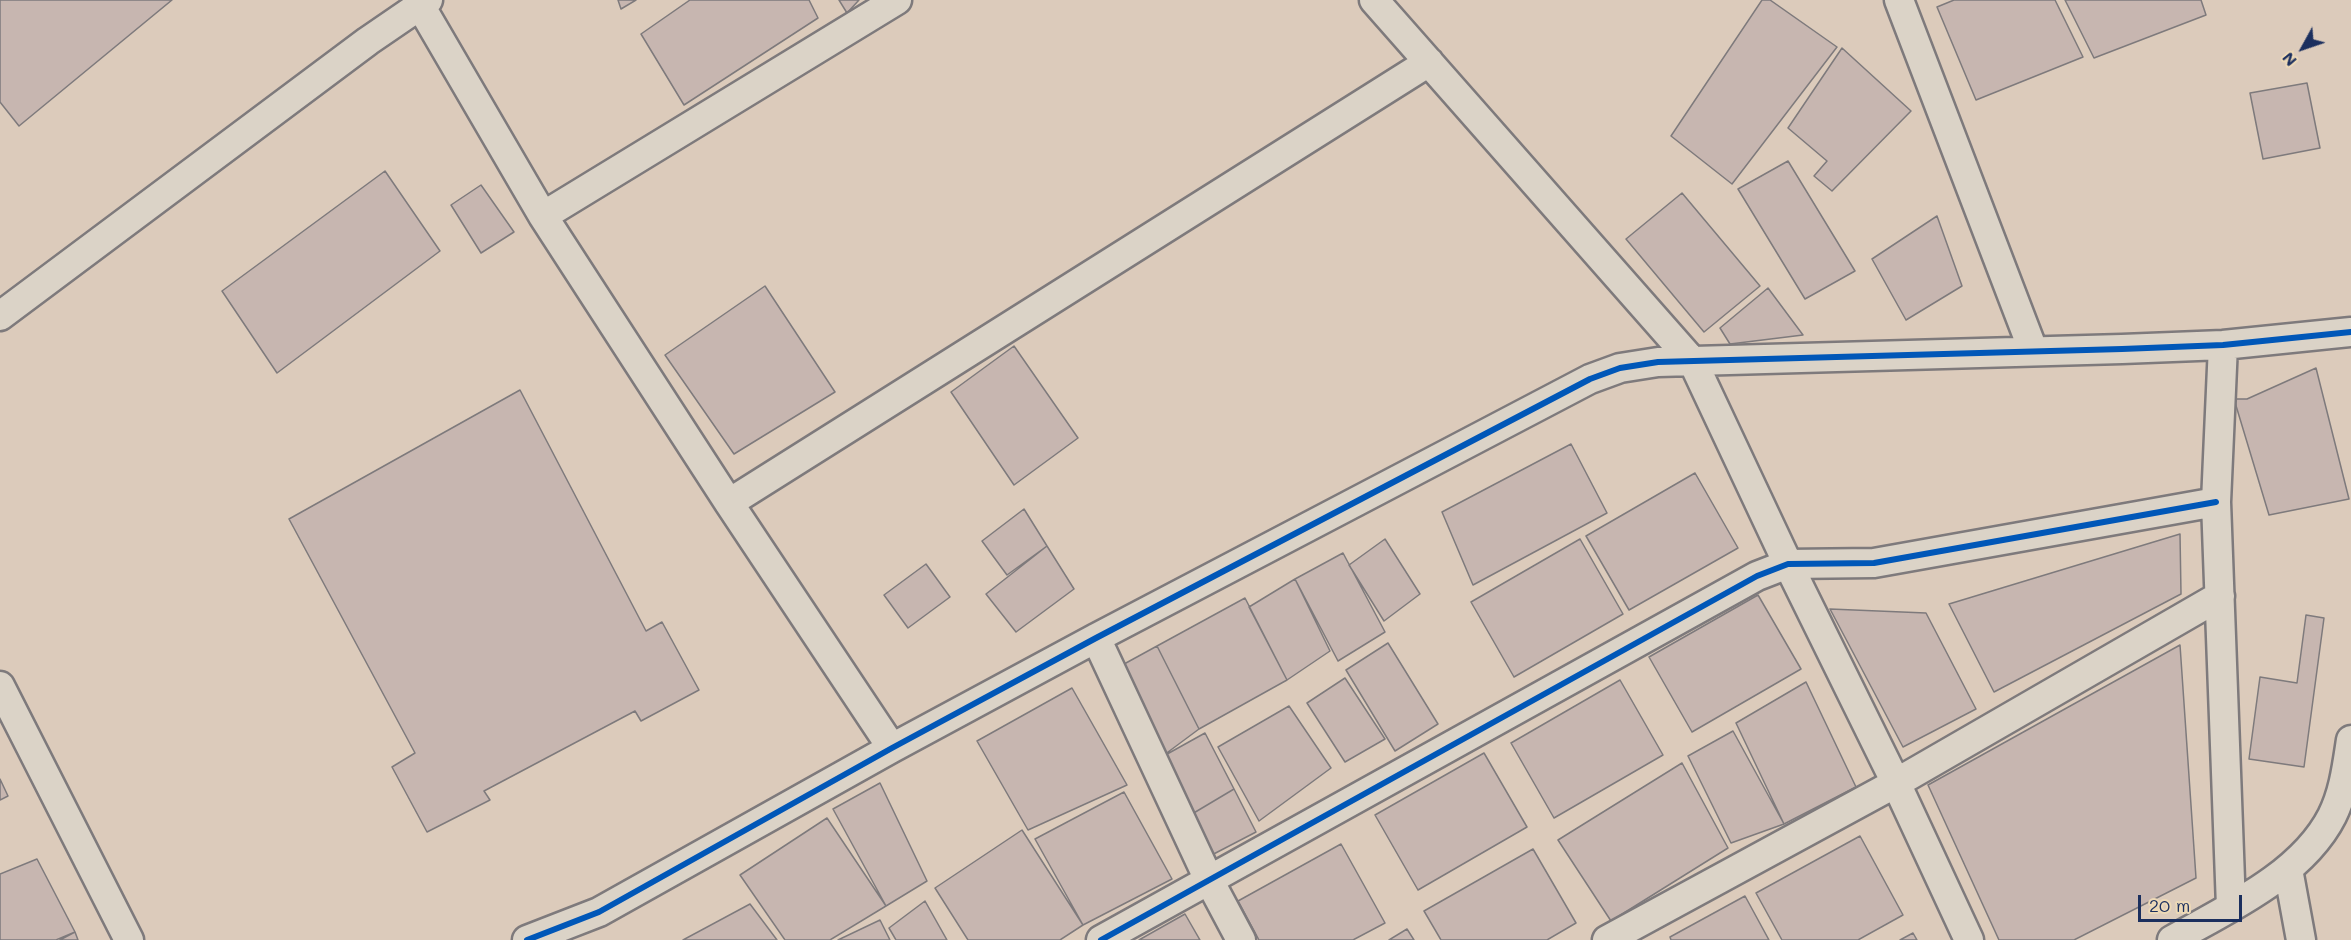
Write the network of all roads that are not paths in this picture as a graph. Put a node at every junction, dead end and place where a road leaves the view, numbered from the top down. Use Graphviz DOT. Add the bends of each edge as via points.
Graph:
graph roads {
  1 [pos="897,0"];
  2 [pos="1374,0"];
  3 [pos="1899,0"];
  4 [pos="422,2"];
  5 [pos="1429,62"];
  6 [pos="543,216"];
  7 [pos="0,316"];
  8 [pos="2351,332"];
  9 [pos="2223,345"];
  10 [pos="2033,350"];
  11 [pos="1693,362"];
  12 [pos="2216,502"];
  13 [pos="729,503"];
  14 [pos="1788,564"];
  15 [pos="2220,596"];
  16 [pos="1096,638"];
  17 [pos="0,686"];
  18 [pos="2351,740"];
  19 [pos="892,748"];
  20 [pos="1896,783"];
  21 [pos="2288,869"];
  22 [pos="1209,880"];
  23 [pos="2231,907"];
  24 [pos="2202,932"];
  25 [pos="129,940"];
  26 [pos="526,940"];
  27 [pos="1101,940"];
  28 [pos="1241,940"];
  29 [pos="1607,940"];
  30 [pos="1969,940"];
  31 [pos="2172,940"];
  32 [pos="2301,940"];
  1 -- 6 [label="street"];
  2 -- 5 [label="street"];
  3 -- 10 [label="street"];
  4 -- 6 [label="street"];
  4 -- 7 [label="street"];
  5 -- 11 [label="street"];
  5 -- 13 [label="street"];
  6 -- 13 [label="street"];
  8 -- 9 [label="street"];
  9 -- 10 [label="street"];
  9 -- 12 [label="street"];
  10 -- 11 [label="street"];
  11 -- 14 [label="street"];
  11 -- 16 [label="street" via="1620,368 1590,380"];
  12 -- 14 [label="street" via="1874,563"];
  12 -- 15 [label="street"];
  13 -- 19 [label="street"];
  14 -- 20 [label="street"];
  14 -- 22 [label="street" via="1757,576"];
  15 -- 20 [label="street"];
  15 -- 23 [label="street"];
  16 -- 19 [label="street"];
  16 -- 22 [label="street"];
  17 -- 25 [label="street"];
  18 -- 21 [label="street" via="2344,783 2332,816 2314,843"];
  19 -- 26 [label="street" via="599,912"];
  20 -- 29 [label="street"];
  20 -- 30 [label="street"];
  21 -- 23 [label="street"];
  21 -- 32 [label="street"];
  22 -- 27 [label="street"];
  22 -- 28 [label="street"];
  23 -- 24 [label="street"];
  24 -- 31 [label="street"];
}
